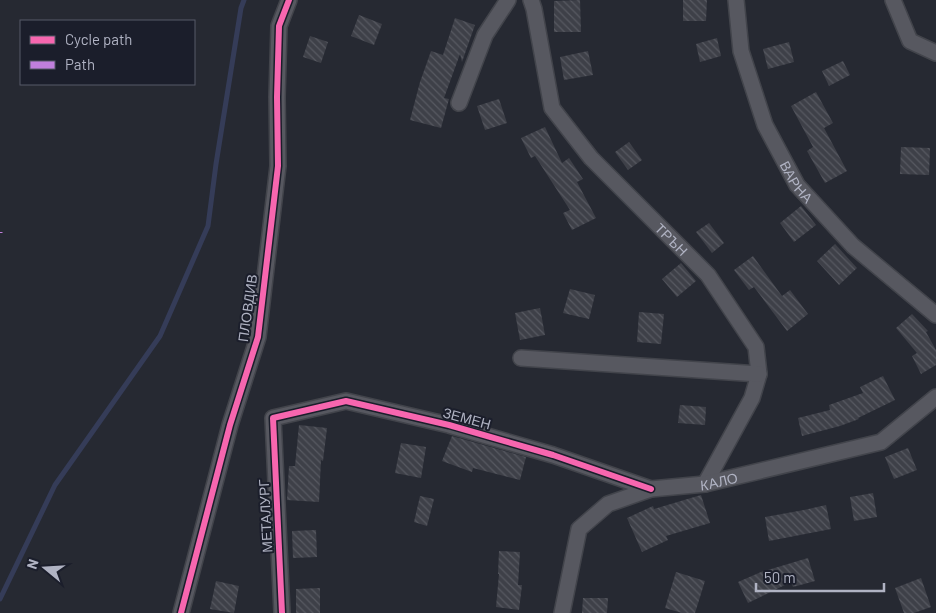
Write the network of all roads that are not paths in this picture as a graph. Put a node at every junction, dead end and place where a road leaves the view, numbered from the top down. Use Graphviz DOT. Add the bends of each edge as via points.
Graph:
graph roads {
  1 [pos="289,0"];
  2 [pos="508,0"];
  3 [pos="531,0"];
  4 [pos="736,0"];
  5 [pos="892,0"];
  6 [pos="936,53"];
  7 [pos="459,103"];
  8 [pos="936,316"];
  9 [pos="521,358"];
  10 [pos="759,374"];
  11 [pos="936,397"];
  12 [pos="273,418"];
  13 [pos="705,484"];
  14 [pos="651,489"];
  15 [pos="181,613"];
  16 [pos="282,613"];
  17 [pos="562,613"];
  1 -- 15 [label="street, ПЛОВДИВ" via="279,26 278,166 258,337 230,425"];
  2 -- 7 [label="street" via="485,35"];
  3 -- 10 [label="street, ТРЪН" via="552,108 591,158 708,275 756,347"];
  4 -- 8 [label="street, ВАРНА" via="741,51 765,124 797,185 853,246"];
  5 -- 6 [label="street" via="910,41"];
  9 -- 10 [label="street"];
  10 -- 13 [label="street, ТРЪН" via="752,398"];
  11 -- 13 [label="street, КАЛО" via="881,442"];
  12 -- 14 [label="street, ЗЕМЕН" via="346,401 553,454"];
  12 -- 16 [label="street, МЕТАЛУРГ"];
  13 -- 14 [label="street, КАЛО"];
  14 -- 17 [label="street, КАЛО" via="608,504 579,529"];
}
